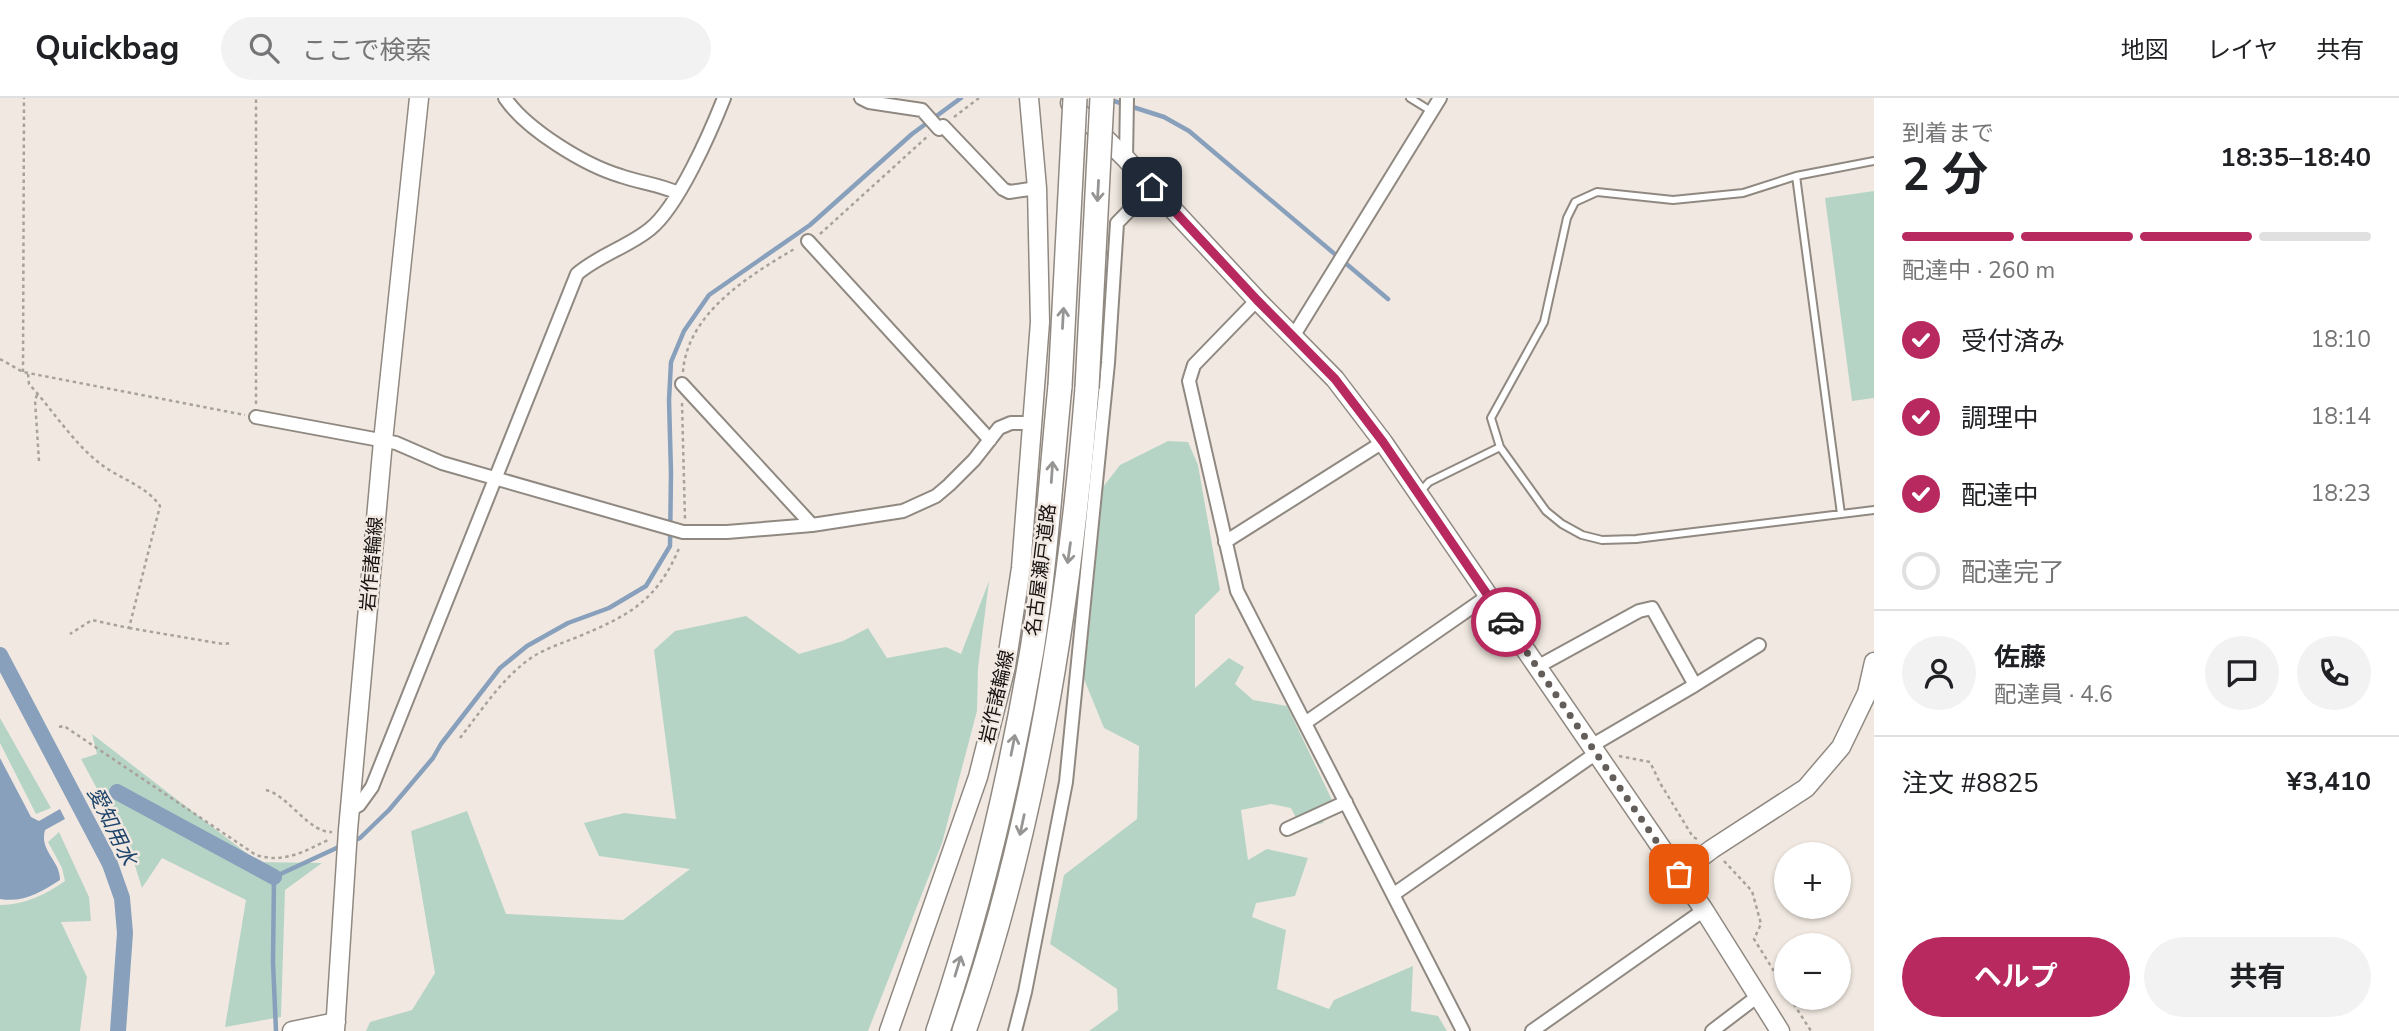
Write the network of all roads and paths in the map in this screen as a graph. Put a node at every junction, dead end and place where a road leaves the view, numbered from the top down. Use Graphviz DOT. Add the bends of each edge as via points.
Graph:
graph roads {
  1 [pos="24,98"];
  2 [pos="256,98"];
  3 [pos="419,98"];
  4 [pos="505,98"];
  5 [pos="724,98"];
  6 [pos="861,98"];
  7 [pos="1028,98"];
  8 [pos="1065,98"];
  9 [pos="1074,98"];
  10 [pos="1102,98"];
  11 [pos="1128,98"];
  12 [pos="1410,98"];
  13 [pos="1440,98"];
  14 [pos="1431,111"];
  15 [pos="1126,159"];
  16 [pos="1874,160"];
  17 [pos="1796,176"];
  18 [pos="1152,187"];
  19 [pos="1037,188"];
  20 [pos="678,193"];
  21 [pos="808,242"];
  22 [pos="1257,300"];
  23 [pos="1294,335"];
  24 [pos="0,359"];
  25 [pos="26,373"];
  26 [pos="682,384"];
  27 [pos="38,394"];
  28 [pos="256,417"];
  29 [pos="1032,423"];
  30 [pos="990,440"];
  31 [pos="383,441"];
  32 [pos="1383,442"];
  33 [pos="1500,447"];
  34 [pos="39,461"];
  35 [pos="496,478"];
  36 [pos="1419,494"];
  37 [pos="1874,510"];
  38 [pos="1841,514"];
  39 [pos="812,525"];
  40 [pos="1225,542"];
  41 [pos="1488,596"];
  42 [pos="130,628"];
  43 [pos="70,634"];
  44 [pos="232,643"];
  45 [pos="1759,645"];
  46 [pos="1874,662"];
  47 [pos="1537,667"];
  48 [pos="1695,685"];
  49 [pos="1306,723"];
  50 [pos="59,727"];
  51 [pos="1593,750"];
  52 [pos="266,790"];
  53 [pos="1346,802"];
  54 [pos="348,822"];
  55 [pos="1287,829"];
  56 [pos="330,839"];
  57 [pos="1679,874"];
  58 [pos="1394,894"];
  59 [pos="1704,910"];
  60 [pos="1758,996"];
  61 [pos="1798,1010"];
  62 [pos="335,1026"];
  63 [pos="292,1031"];
  64 [pos="888,1031"];
  65 [pos="937,1031"];
  66 [pos="964,1031"];
  67 [pos="1015,1031"];
  68 [pos="1463,1031"];
  69 [pos="1532,1031"];
  70 [pos="1712,1031"];
  71 [pos="1780,1031"];
  72 [pos="1811,1031"];
  1 -- 25 [label="path"];
  2 -- 28 [label="path"];
  3 -- 31 [label="main road, 岩作諸輪線"];
  4 -- 20 [label="street" via="523,121 586,161 618,176"];
  5 -- 20 [label="street" via="710,135"];
  6 -- 19 [label="street" via="926,113 1003,189"];
  7 -- 19 [label="main road, 岩作諸輪線"];
  8 -- 15 [label="main road"];
  65 -- 9 [label="highway, 名古屋瀬戸道路, one-way, bridge" via="989,855 1032,649 1060,386"];
  10 -- 66 [label="highway, 名古屋瀬戸道路, one-way, bridge" via="1082,448 1055,652 1014,859"];
  11 -- 15 [label="street"];
  12 -- 14 [label="lane"];
  13 -- 14 [label="street"];
  14 -- 23 [label="street"];
  15 -- 18 [label="main road"];
  16 -- 17 [label="lane"];
  17 -- 33 [label="lane" via="1743,193 1674,200 1597,192 1575,202 1567,218 1544,322 1492,418"];
  17 -- 38 [label="lane"];
  18 -- 22 [label="main road"];
  18 -- 67 [label="street" via="1117,223 1108,363 1066,782"];
  19 -- 29 [label="main road, 岩作諸輪線" via="1040,322"];
  20 -- 35 [label="street" via="650,229 577,274"];
  21 -- 30 [label="street"];
  22 -- 23 [label="main road"];
  22 -- 40 [label="street" via="1194,365 1189,381"];
  23 -- 32 [label="main road"];
  24 -- 25 [label="path"];
  25 -- 27 [label="path"];
  25 -- 28 [label="path"];
  26 -- 39 [label="street"];
  27 -- 34 [label="path"];
  27 -- 42 [label="path" via="99,464 154,497 159,506"];
  28 -- 31 [label="street"];
  29 -- 30 [label="street" via="1004,425"];
  29 -- 64 [label="main road, 岩作諸輪線" via="1021,568 1006,666 978,777"];
  30 -- 39 [label="street" via="949,485 922,503 903,511"];
  31 -- 35 [label="street"];
  31 -- 54 [label="main road, 岩作諸輪線"];
  32 -- 36 [label="main road"];
  32 -- 40 [label="street"];
  33 -- 36 [label="lane" via="1429,482"];
  33 -- 38 [label="lane" via="1546,510 1582,535 1602,540"];
  35 -- 39 [label="street" via="683,531 727,533"];
  35 -- 54 [label="street" via="372,787"];
  36 -- 41 [label="main road"];
  37 -- 38 [label="lane"];
  40 -- 49 [label="street" via="1237,591"];
  41 -- 47 [label="main road"];
  41 -- 49 [label="street"];
  42 -- 43 [label="path" via="92,620"];
  42 -- 44 [label="path"];
  45 -- 48 [label="street"];
  46 -- 57 [label="main road" via="1867,693 1841,747 1806,788"];
  47 -- 48 [label="street" via="1652,608"];
  47 -- 51 [label="main road"];
  48 -- 51 [label="street"];
  49 -- 53 [label="street"];
  50 -- 56 [label="path" via="119,761 256,855 278,860"];
  51 -- 57 [label="main road"];
  51 -- 58 [label="street"];
  52 -- 54 [label="path" via="320,830 330,832"];
  53 -- 55 [label="street"];
  53 -- 58 [label="street"];
  54 -- 62 [label="main road, 岩作諸輪線"];
  57 -- 59 [label="main road"];
  58 -- 68 [label="street"];
  59 -- 60 [label="main road"];
  59 -- 69 [label="street"];
  60 -- 70 [label="street"];
  60 -- 71 [label="main road"];
  61 -- 72 [label="path"];
  62 -- 63 [label="main road"];
}
